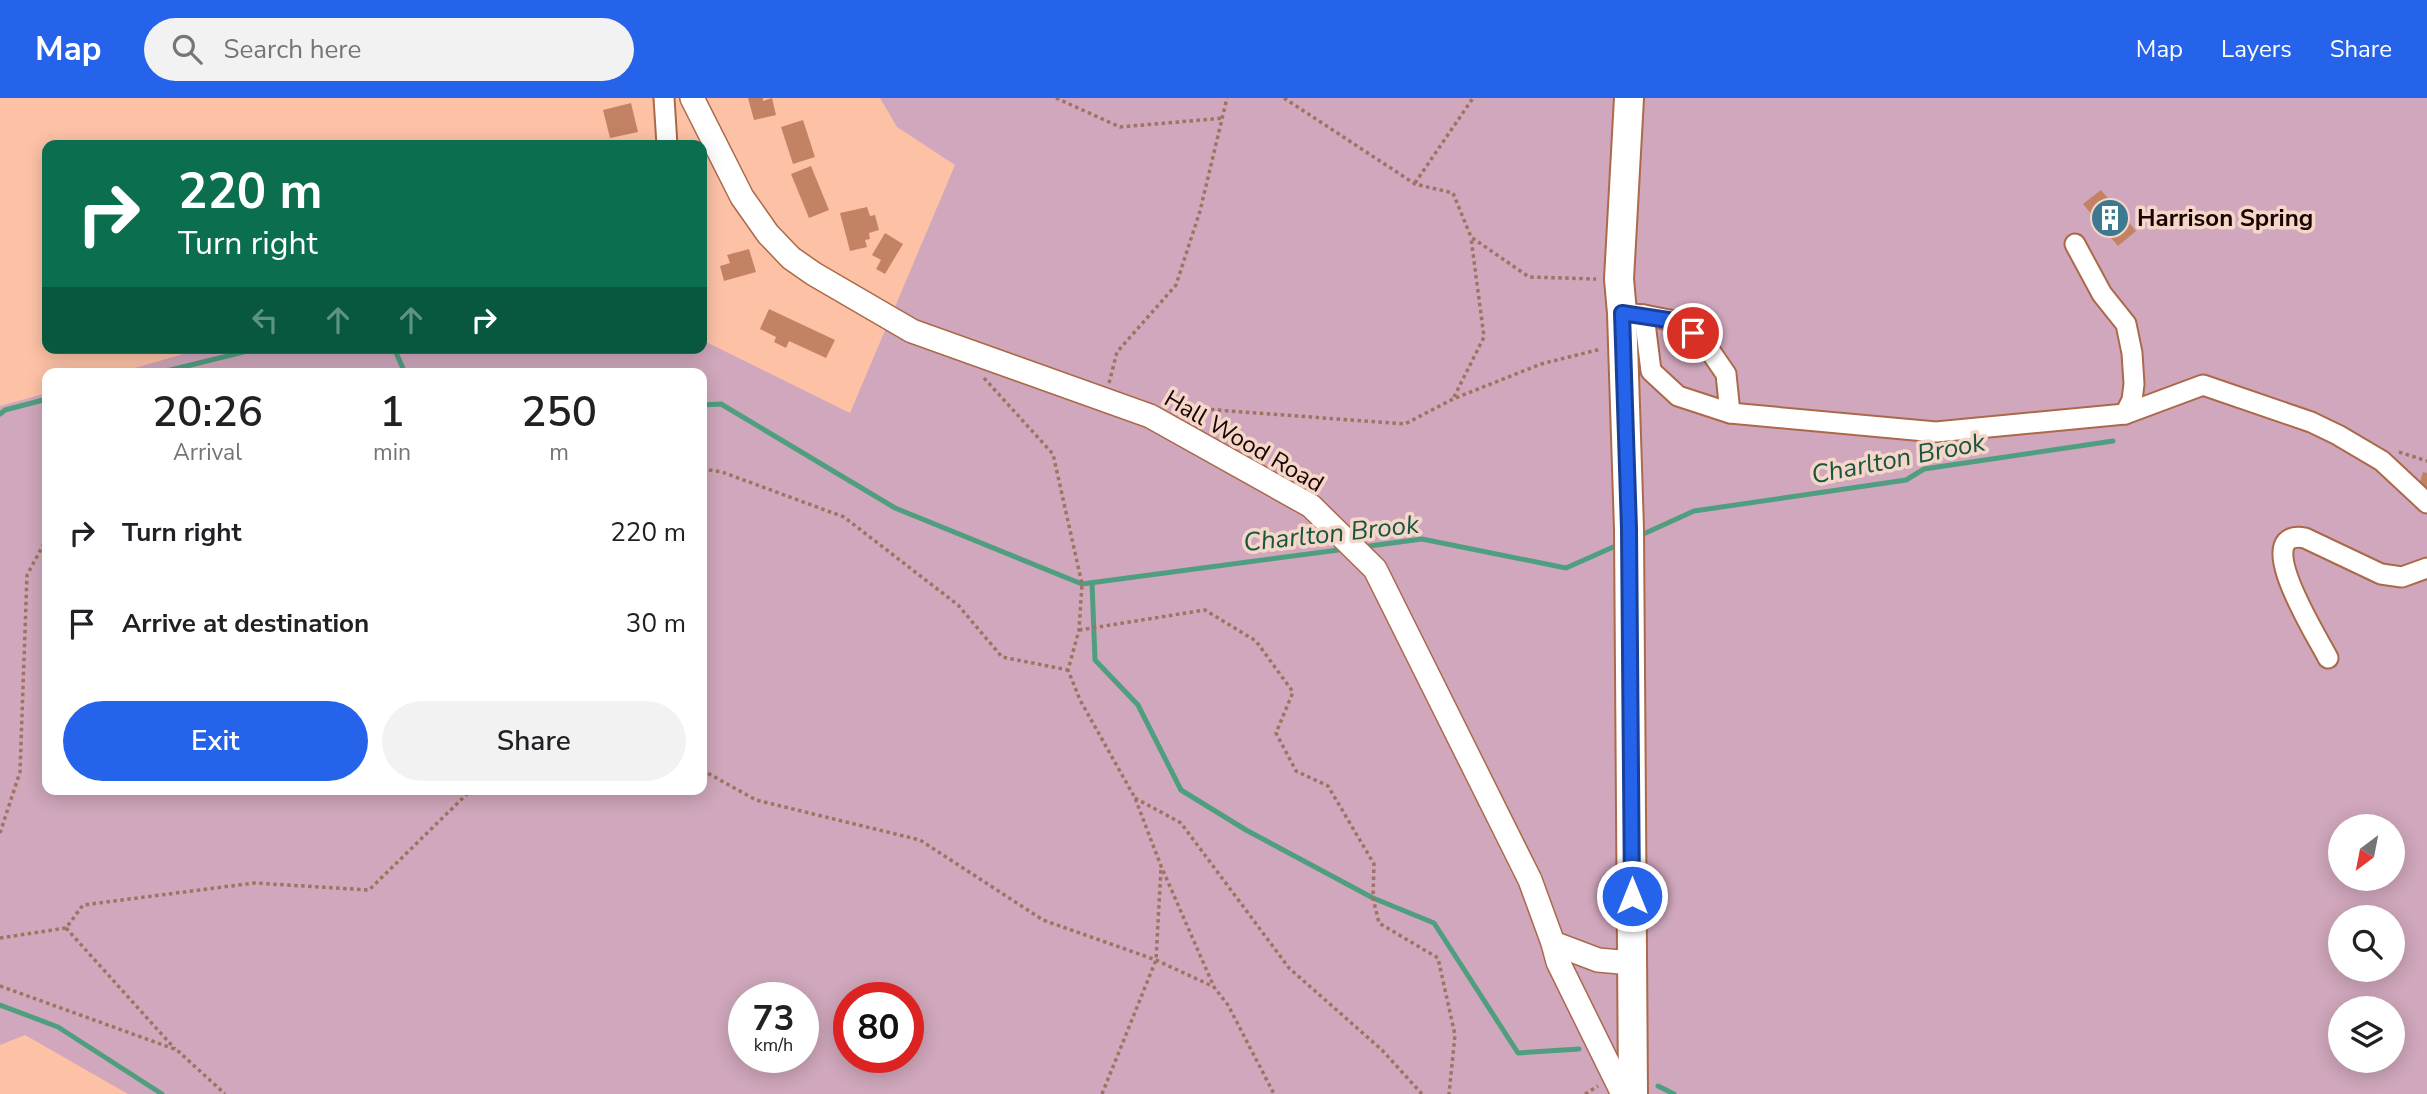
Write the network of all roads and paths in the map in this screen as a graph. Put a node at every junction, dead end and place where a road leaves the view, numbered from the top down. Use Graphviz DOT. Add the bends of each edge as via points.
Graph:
graph roads {
  1 [pos="664,98"];
  2 [pos="692,98"];
  3 [pos="1056,98"];
  4 [pos="1227,98"];
  5 [pos="1284,98"];
  6 [pos="1473,98"];
  7 [pos="1629,98"];
  8 [pos="1224,118"];
  9 [pos="667,140"];
  10 [pos="1415,184"];
  11 [pos="1471,237"];
  12 [pos="2075,244"];
  13 [pos="1619,279"];
  14 [pos="1633,314"];
  15 [pos="1623,343"];
  16 [pos="970,353"];
  17 [pos="1105,398"];
  18 [pos="1453,399"];
  19 [pos="1730,413"];
  20 [pos="2124,414"];
  21 [pos="1150,416"];
  22 [pos="707,470"];
  23 [pos="2427,503"];
  24 [pos="42,547"];
  25 [pos="2427,568"];
  26 [pos="1079,630"];
  27 [pos="2328,657"];
  28 [pos="1068,670"];
  29 [pos="707,773"];
  30 [pos="466,795"];
  31 [pos="1135,798"];
  32 [pos="0,833"];
  33 [pos="1161,866"];
  34 [pos="66,928"];
  35 [pos="0,938"];
  36 [pos="1553,943"];
  37 [pos="1156,960"];
  38 [pos="1632,963"];
  39 [pos="0,986"];
  40 [pos="1214,987"];
  41 [pos="177,1051"];
  42 [pos="225,1094"];
  43 [pos="1102,1094"];
  44 [pos="1275,1094"];
  45 [pos="1422,1094"];
  46 [pos="1449,1094"];
  47 [pos="1623,1094"];
  48 [pos="1633,1094"];
  1 -- 9 [label="lane"];
  2 -- 16 [label="main road, Hall Wood Road" via="742,197 791,258 912,331"];
  3 -- 8 [label="path" via="1120,127"];
  4 -- 8 [label="path"];
  5 -- 10 [label="path"];
  6 -- 10 [label="path"];
  7 -- 13 [label="highway"];
  8 -- 17 [label="path" via="1176,285 1117,352"];
  10 -- 11 [label="path" via="1453,193"];
  11 -- 13 [label="path" via="1530,277"];
  11 -- 18 [label="path" via="1483,337"];
  12 -- 20 [label="lane" via="2102,294 2126,324 2134,384"];
  13 -- 14 [label="highway"];
  14 -- 15 [label="highway"];
  14 -- 19 [label="lane" via="1651,371 1678,396"];
  14 -- 19 [label="lane" via="1681,322 1706,345 1726,374"];
  15 -- 18 [label="path" via="1541,364"];
  15 -- 38 [label="highway"];
  16 -- 17 [label="main road, Hall Wood Road"];
  16 -- 26 [label="path" via="982,376 1053,454 1082,584"];
  17 -- 21 [label="main road, Hall Wood Road"];
  18 -- 21 [label="path" via="1405,424 1166,406"];
  19 -- 20 [label="lane" via="1937,432"];
  20 -- 23 [label="lane" via="2203,385 2338,435 2382,461"];
  21 -- 36 [label="main road, Hall Wood Road" via="1311,506 1375,569 1530,880"];
  22 -- 28 [label="path" via="844,517 958,605 1002,657"];
  24 -- 32 [label="path" via="27,575 20,772"];
  25 -- 27 [label="lane" via="2402,577 2381,574 2305,537 2288,538 2281,559"];
  26 -- 28 [label="path"];
  26 -- 46 [label="path" via="1205,610 1256,641 1293,692 1276,733 1296,771 1328,786 1374,864 1378,923 1438,958 1455,1035"];
  28 -- 31 [label="path"];
  29 -- 37 [label="path" via="756,800 920,840 1043,920"];
  30 -- 34 [label="path" via="369,890 254,883 83,905"];
  31 -- 33 [label="path"];
  31 -- 45 [label="path" via="1181,823 1289,968 1382,1050"];
  33 -- 37 [label="path"];
  33 -- 40 [label="path"];
  34 -- 35 [label="path"];
  34 -- 41 [label="path"];
  36 -- 38 [label="main road" via="1598,960"];
  36 -- 47 [label="main road, Hall Wood Road"];
  37 -- 40 [label="path"];
  37 -- 43 [label="path"];
  38 -- 48 [label="highway"];
  39 -- 41 [label="path"];
  40 -- 44 [label="path"];
  41 -- 42 [label="path"];
}
